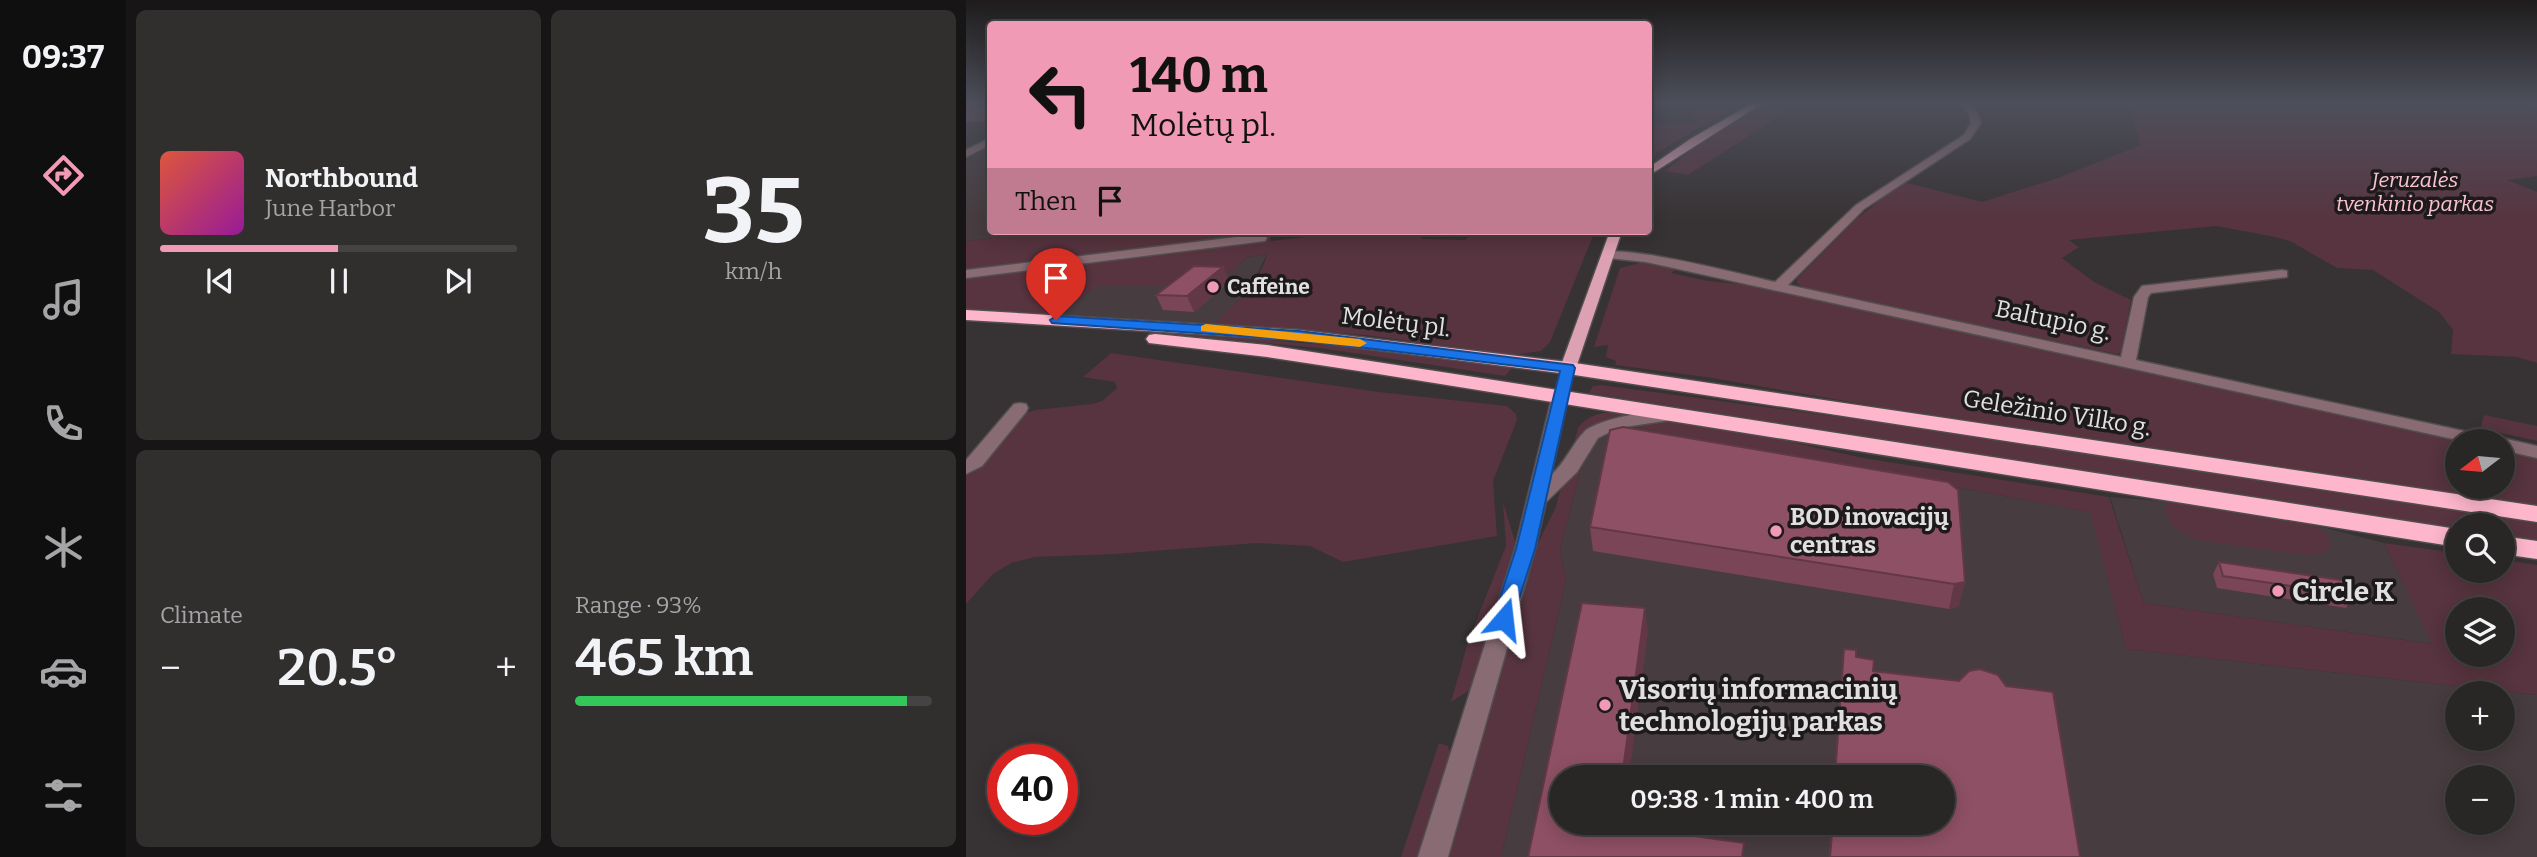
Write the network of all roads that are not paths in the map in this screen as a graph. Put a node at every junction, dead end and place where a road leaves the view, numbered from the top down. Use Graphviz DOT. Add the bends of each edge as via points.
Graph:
graph roads {
  1 [pos="986,143"];
  2 [pos="1691,143"];
  3 [pos="1958,143"];
  4 [pos="966,154"];
  5 [pos="1652,170"];
  6 [pos="1615,235"];
  7 [pos="1261,238"];
  8 [pos="1608,254"];
  9 [pos="966,274"];
  10 [pos="2282,274"];
  11 [pos="1779,286"];
  12 [pos="966,315"];
  13 [pos="966,325"];
  14 [pos="2128,361"];
  15 [pos="1568,368"];
  16 [pos="1560,397"];
  17 [pos="1020,408"];
  18 [pos="1671,415"];
  19 [pos="2445,432"];
  20 [pos="2515,447"];
  21 [pos="2537,452"];
  22 [pos="966,468"];
  23 [pos="1537,499"];
  24 [pos="2537,514"];
  25 [pos="2445,536"];
  26 [pos="2515,547"];
  27 [pos="2537,550"];
  28 [pos="1433,857"];
  1 -- 4 [label="street"];
  2 -- 5 [label="main road"];
  3 -- 11 [label="street" via="1860,207"];
  6 -- 8 [label="main road"];
  7 -- 9 [label="street"];
  8 -- 11 [label="street, Baltupio g."];
  8 -- 15 [label="main road"];
  10 -- 14 [label="street" via="2147,289 2141,297"];
  11 -- 14 [label="street, Baltupio g."];
  12 -- 15 [label="highway, Molėtų pl." via="1299,335"];
  13 -- 16 [label="highway, Molėtų pl." via="1231,347"];
  14 -- 19 [label="street, Baltupio g."];
  15 -- 16 [label="highway"];
  15 -- 24 [label="highway, Geležinio Vilko g."];
  16 -- 18 [label="highway"];
  16 -- 23 [label="street"];
  17 -- 22 [label="street"];
  18 -- 23 [label="street" via="1599,429 1570,468"];
  18 -- 25 [label="highway"];
  20 -- 21 [label="street"];
  23 -- 28 [label="street"];
  26 -- 27 [label="highway"];
}
